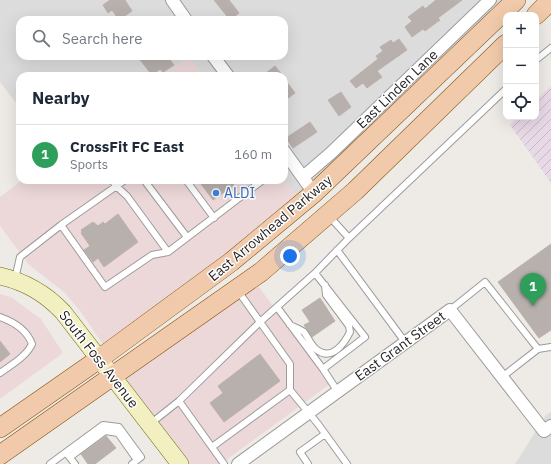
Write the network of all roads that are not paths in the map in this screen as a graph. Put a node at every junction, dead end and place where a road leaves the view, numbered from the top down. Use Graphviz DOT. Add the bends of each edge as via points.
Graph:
graph roads {
  1 [pos="172,0"];
  2 [pos="490,0"];
  3 [pos="516,0"];
  4 [pos="551,0"];
  5 [pos="539,12"];
  6 [pos="183,16"];
  7 [pos="503,47"];
  8 [pos="551,48"];
  9 [pos="539,58"];
  10 [pos="216,60"];
  11 [pos="225,72"];
  12 [pos="503,92"];
  13 [pos="288,160"];
  14 [pos="303,177"];
  15 [pos="119,184"];
  16 [pos="147,184"];
  17 [pos="189,184"];
  18 [pos="258,184"];
  19 [pos="116,186"];
  20 [pos="314,193"];
  21 [pos="328,214"];
  22 [pos="214,218"];
  23 [pos="62,225"];
  24 [pos="187,237"];
  25 [pos="349,238"];
  26 [pos="337,250"];
  27 [pos="168,252"];
  28 [pos="315,273"];
  29 [pos="7,278"];
  30 [pos="325,285"];
  31 [pos="237,290"];
  32 [pos="276,307"];
  33 [pos="450,310"];
  34 [pos="0,318"];
  35 [pos="260,322"];
  36 [pos="290,325"];
  37 [pos="405,342"];
  38 [pos="551,347"];
  39 [pos="538,348"];
  40 [pos="99,359"];
  41 [pos="323,369"];
  42 [pos="0,373"];
  43 [pos="112,377"];
  44 [pos="502,377"];
  45 [pos="290,390"];
  46 [pos="338,392"];
  47 [pos="179,401"];
  48 [pos="309,413"];
  49 [pos="150,424"];
  50 [pos="551,426"];
  51 [pos="0,428"];
  52 [pos="325,434"];
  53 [pos="212,447"];
  54 [pos="68,454"];
  55 [pos="0,455"];
  56 [pos="135,462"];
  57 [pos="50,464"];
  58 [pos="75,464"];
  59 [pos="180,464"];
  60 [pos="224,464"];
  61 [pos="238,464"];
  62 [pos="308,464"];
  63 [pos="347,464"];
  1 -- 6 [label="street"];
  2 -- 14 [label="street, East Linden Lane"];
  3 -- 20 [label="main road, East Arrowhead Parkway"];
  4 -- 5 [label="main road"];
  7 -- 21 [label="main road, East Arrowhead Parkway" via="355,191"];
  8 -- 9 [label="lane"];
  10 -- 11 [label="street"];
  12 -- 25 [label="lane"];
  13 -- 14 [label="street"];
  14 -- 20 [label="street"];
  15 -- 19 [label="lane"];
  16 -- 24 [label="lane"];
  17 -- 22 [label="lane"];
  18 -- 22 [label="lane"];
  19 -- 23 [label="lane"];
  19 -- 27 [label="lane"];
  20 -- 40 [label="main road, East Arrowhead Parkway" via="231,262"];
  21 -- 25 [label="lane"];
  21 -- 31 [label="main road, East Arrowhead Parkway"];
  22 -- 24 [label="lane"];
  23 -- 27 [label="lane" via="104,287 152,255"];
  23 -- 29 [label="lane" via="20,257"];
  24 -- 27 [label="lane"];
  25 -- 26 [label="lane"];
  26 -- 28 [label="lane"];
  26 -- 37 [label="lane"];
  28 -- 30 [label="lane"];
  28 -- 32 [label="lane"];
  29 -- 40 [label="street, South Foss Avenue" via="33,287 53,302"];
  30 -- 36 [label="lane" via="326,295 349,326 350,332 345,343 338,350 326,353 316,350 303,331"];
  30 -- 41 [label="lane" via="365,337"];
  31 -- 35 [label="lane"];
  31 -- 43 [label="main road, East Arrowhead Parkway"];
  32 -- 35 [label="lane"];
  32 -- 36 [label="lane"];
  33 -- 37 [label="street, East Grant Street"];
  33 -- 39 [label="lane" via="485,282"];
  33 -- 44 [label="street, East Grant Street"];
  34 -- 42 [label="lane" via="12,322 21,329 32,344 21,358"];
  35 -- 45 [label="lane" via="290,364"];
  35 -- 47 [label="lane"];
  36 -- 41 [label="lane"];
  37 -- 46 [label="street, East Grant Street"];
  38 -- 39 [label="lane"];
  39 -- 44 [label="lane"];
  40 -- 43 [label="street, South Foss Avenue"];
  40 -- 51 [label="main road, East Arrowhead Parkway"];
  41 -- 46 [label="lane"];
  43 -- 49 [label="street, South Foss Avenue"];
  43 -- 55 [label="main road, East Arrowhead Parkway"];
  44 -- 50 [label="street, East Grant Street" via="544,431"];
  45 -- 48 [label="lane"];
  45 -- 53 [label="lane"];
  46 -- 48 [label="street, East Grant Street"];
  47 -- 49 [label="lane"];
  47 -- 53 [label="lane"];
  48 -- 52 [label="lane"];
  48 -- 61 [label="street, East Grant Street"];
  49 -- 59 [label="street, South Foss Avenue"];
  52 -- 62 [label="lane" via="300,452"];
  52 -- 63 [label="lane"];
  53 -- 60 [label="lane"];
  54 -- 56 [label="lane" via="103,426 119,427 141,457"];
  54 -- 57 [label="lane"];
  54 -- 58 [label="lane"];
}
